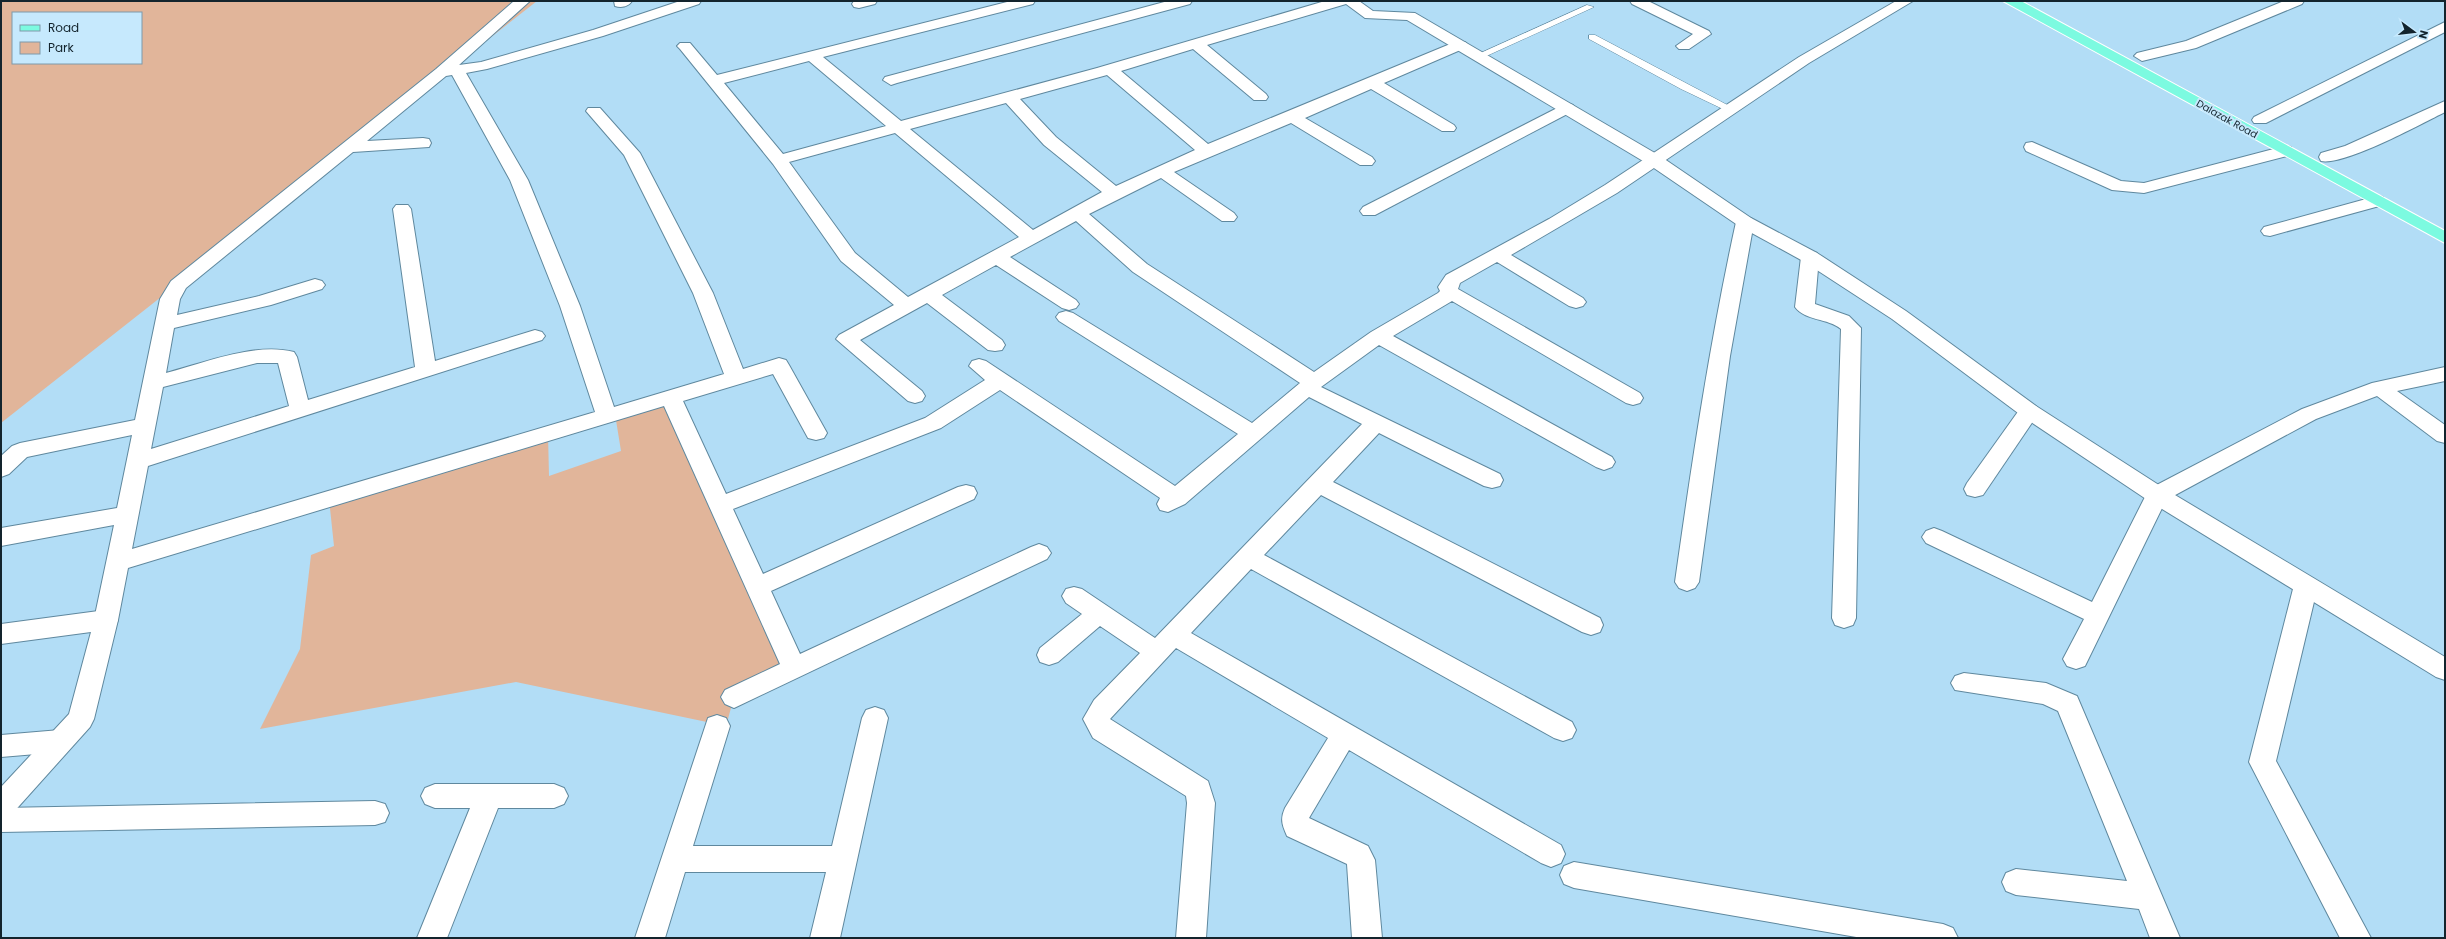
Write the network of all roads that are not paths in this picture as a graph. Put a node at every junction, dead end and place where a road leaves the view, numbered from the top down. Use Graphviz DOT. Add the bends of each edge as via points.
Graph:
graph roads {
  1 [pos="523,1"];
  2 [pos="694,1"];
  3 [pos="1028,1"];
  4 [pos="1185,1"];
  5 [pos="1341,1"];
  6 [pos="1349,1"];
  7 [pos="1637,1"];
  8 [pos="1906,1"];
  9 [pos="2010,1"];
  10 [pos="2039,1"];
  11 [pos="2297,1"];
  12 [pos="1590,7"];
  13 [pos="2445,26"];
  14 [pos="1592,37"];
  15 [pos="1196,44"];
  16 [pos="1460,45"];
  17 [pos="685,46"];
  18 [pos="1684,46"];
  19 [pos="812,56"];
  20 [pos="1479,56"];
  21 [pos="2142,56"];
  22 [pos="1110,70"];
  23 [pos="450,72"];
  24 [pos="891,80"];
  25 [pos="712,81"];
  26 [pos="1370,82"];
  27 [pos="1010,97"];
  28 [pos="1260,97"];
  29 [pos="2445,106"];
  30 [pos="1567,108"];
  31 [pos="1730,109"];
  32 [pos="594,111"];
  33 [pos="1292,117"];
  34 [pos="2260,120"];
  35 [pos="896,128"];
  36 [pos="1448,128"];
  37 [pos="423,143"];
  38 [pos="350,147"];
  39 [pos="2032,148"];
  40 [pos="1206,151"];
  41 [pos="2285,151"];
  42 [pos="2327,157"];
  43 [pos="779,160"];
  44 [pos="1654,160"];
  45 [pos="1366,161"];
  46 [pos="1162,171"];
  47 [pos="1114,193"];
  48 [pos="2377,201"];
  49 [pos="402,209"];
  50 [pos="1369,211"];
  51 [pos="1076,212"];
  52 [pos="1228,217"];
  53 [pos="2445,221"];
  54 [pos="1745,222"];
  55 [pos="2270,232"];
  56 [pos="1030,237"];
  57 [pos="2445,238"];
  58 [pos="1498,255"];
  59 [pos="995,256"];
  60 [pos="1810,257"];
  61 [pos="314,285"];
  62 [pos="1450,292"];
  63 [pos="927,293"];
  64 [pos="1576,302"];
  65 [pos="906,306"];
  66 [pos="165,324"];
  67 [pos="535,336"];
  68 [pos="1378,336"];
  69 [pos="995,345"];
  70 [pos="979,366"];
  71 [pos="426,370"];
  72 [pos="2445,374"];
  73 [pos="736,378"];
  74 [pos="1000,380"];
  75 [pos="152,383"];
  76 [pos="1311,385"];
  77 [pos="2379,388"];
  78 [pos="915,396"];
  79 [pos="669,398"];
  80 [pos="1633,398"];
  81 [pos="300,410"];
  82 [pos="2029,411"];
  83 [pos="607,416"];
  84 [pos="1376,422"];
  85 [pos="145,425"];
  86 [pos="816,433"];
  87 [pos="1254,434"];
  88 [pos="2445,436"];
  89 [pos="138,461"];
  90 [pos="1604,462"];
  91 [pos="1,469"];
  92 [pos="1492,480"];
  93 [pos="1319,484"];
  94 [pos="1975,489"];
  95 [pos="966,493"];
  96 [pos="2157,495"];
  97 [pos="720,505"];
  98 [pos="128,514"];
  99 [pos="1,537"];
  100 [pos="1934,537"];
  101 [pos="1039,553"];
  102 [pos="1249,557"];
  103 [pos="118,562"];
  104 [pos="1687,582"];
  105 [pos="2306,585"];
  106 [pos="757,587"];
  107 [pos="1074,596"];
  108 [pos="1100,613"];
  109 [pos="2098,615"];
  110 [pos="1844,618"];
  111 [pos="106,620"];
  112 [pos="1591,625"];
  113 [pos="1,634"];
  114 [pos="1165,644"];
  115 [pos="1050,656"];
  116 [pos="2076,659"];
  117 [pos="794,668"];
  118 [pos="2445,670"];
  119 [pos="1964,683"];
  120 [pos="734,697"];
  121 [pos="875,718"];
  122 [pos="717,726"];
  123 [pos="1563,730"];
  124 [pos="1345,734"];
  125 [pos="60,742"];
  126 [pos="1,746"];
  127 [pos="435,796"];
  128 [pos="489,796"];
  129 [pos="554,796"];
  130 [pos="1,806"];
  131 [pos="375,813"];
  132 [pos="1,820"];
  133 [pos="1551,854"];
  134 [pos="674,859"];
  135 [pos="843,859"];
  136 [pos="1574,875"];
  137 [pos="2016,882"];
  138 [pos="2148,897"];
  139 [pos="432,938"];
  140 [pos="650,938"];
  141 [pos="825,938"];
  142 [pos="1191,938"];
  143 [pos="1367,938"];
  144 [pos="1943,938"];
  145 [pos="2165,938"];
  146 [pos="2356,938"];
  1 -- 23 [label="street"];
  2 -- 23 [label="street" via="598,33"];
  3 -- 19 [label="street"];
  4 -- 24 [label="street"];
  5 -- 15 [label="street"];
  6 -- 16 [label="street" via="1370,15 1410,16"];
  7 -- 18 [label="street" via="1704,34"];
  8 -- 31 [label="street" via="1804,60"];
  9 -- 41 [label="main road, Dalazak Road"];
  10 -- 21 [label="main road, Dalazak Road"];
  11 -- 21 [label="street" via="2191,45"];
  12 -- 20 [label="lane"];
  13 -- 34 [label="street"];
  14 -- 31 [label="lane"];
  15 -- 22 [label="street"];
  15 -- 28 [label="street"];
  16 -- 20 [label="street"];
  16 -- 26 [label="street"];
  17 -- 25 [label="street"];
  19 -- 25 [label="street"];
  19 -- 35 [label="street"];
  20 -- 30 [label="street"];
  21 -- 34 [label="main road, Dalazak Road"];
  22 -- 27 [label="street"];
  22 -- 40 [label="street"];
  23 -- 38 [label="street"];
  23 -- 83 [label="street" via="519,180 570,306"];
  25 -- 43 [label="street"];
  26 -- 33 [label="street"];
  26 -- 36 [label="street"];
  27 -- 35 [label="street"];
  27 -- 47 [label="street" via="1050,141"];
  29 -- 42 [label="street" via="2351,150"];
  30 -- 44 [label="street"];
  30 -- 50 [label="street"];
  31 -- 44 [label="street"];
  32 -- 73 [label="street" via="632,153 703,293"];
  33 -- 40 [label="street"];
  33 -- 45 [label="street"];
  34 -- 42 [label="main road, Dalazak Road"];
  35 -- 43 [label="street"];
  35 -- 56 [label="street"];
  37 -- 38 [label="street"];
  38 -- 66 [label="street" via="178,285 170,299"];
  39 -- 41 [label="street" via="2118,186 2132,189"];
  40 -- 46 [label="street"];
  41 -- 48 [label="main road, Dalazak Road"];
  42 -- 53 [label="main road, Dalazak Road"];
  43 -- 65 [label="street" via="848,257"];
  44 -- 54 [label="street"];
  44 -- 58 [label="street" via="1555,223"];
  46 -- 47 [label="street"];
  46 -- 52 [label="street"];
  47 -- 51 [label="street"];
  48 -- 55 [label="street"];
  48 -- 57 [label="main road, Dalazak Road"];
  49 -- 71 [label="street"];
  51 -- 56 [label="street"];
  51 -- 76 [label="street" via="1140,268"];
  54 -- 60 [label="street"];
  54 -- 104 [label="street" via="1712,391"];
  56 -- 59 [label="street"];
  58 -- 62 [label="street" via="1453,279 1448,287"];
  58 -- 64 [label="street"];
  59 -- 63 [label="street"];
  59 -- 87 [label="street" via="1068,311"];
  60 -- 82 [label="street" via="1898,315"];
  60 -- 110 [label="street" via="1805,307 1842,321 1851,328"];
  61 -- 66 [label="street" via="264,301"];
  62 -- 68 [label="street"];
  62 -- 80 [label="street"];
  63 -- 65 [label="street"];
  63 -- 69 [label="street"];
  65 -- 78 [label="street" via="846,339"];
  66 -- 75 [label="street"];
  67 -- 71 [label="street"];
  68 -- 76 [label="street"];
  68 -- 90 [label="street"];
  70 -- 74 [label="street"];
  71 -- 81 [label="street"];
  72 -- 77 [label="street"];
  73 -- 79 [label="street"];
  73 -- 86 [label="street" via="779,365"];
  74 -- 87 [label="street" via="1173,501"];
  74 -- 97 [label="street" via="933,423"];
  75 -- 81 [label="street" via="257,356 287,357"];
  75 -- 85 [label="street"];
  76 -- 84 [label="street"];
  76 -- 87 [label="street"];
  77 -- 88 [label="street"];
  77 -- 96 [label="street" via="2309,414"];
  79 -- 83 [label="street"];
  79 -- 97 [label="street"];
  81 -- 89 [label="street"];
  82 -- 94 [label="street"];
  82 -- 96 [label="street"];
  83 -- 103 [label="street"];
  84 -- 92 [label="street"];
  84 -- 93 [label="street"];
  85 -- 89 [label="street"];
  85 -- 91 [label="street" via="20,451"];
  89 -- 98 [label="street"];
  93 -- 102 [label="street"];
  93 -- 112 [label="street"];
  95 -- 106 [label="street"];
  96 -- 105 [label="street"];
  96 -- 109 [label="street"];
  97 -- 106 [label="street"];
  98 -- 99 [label="street"];
  98 -- 103 [label="street"];
  100 -- 109 [label="street"];
  101 -- 117 [label="street"];
  102 -- 114 [label="street"];
  102 -- 123 [label="street"];
  103 -- 111 [label="street"];
  105 -- 118 [label="street"];
  105 -- 146 [label="street" via="2262,762"];
  106 -- 117 [label="street"];
  107 -- 108 [label="street"];
  108 -- 114 [label="street"];
  108 -- 115 [label="street"];
  109 -- 116 [label="street"];
  111 -- 113 [label="street"];
  111 -- 125 [label="street" via="81,719"];
  114 -- 124 [label="street"];
  114 -- 142 [label="street" via="1103,708 1096,719 1102,730 1198,789 1201,803"];
  117 -- 120 [label="street"];
  119 -- 138 [label="street" via="2046,694 2068,704"];
  121 -- 135 [label="street"];
  122 -- 134 [label="street"];
  124 -- 133 [label="street"];
  124 -- 143 [label="street" via="1295,817 1295,822 1298,827 1358,855 1361,860"];
  125 -- 126 [label="street"];
  125 -- 130 [label="street"];
  127 -- 128 [label="street"];
  128 -- 129 [label="street"];
  128 -- 139 [label="street"];
  131 -- 132 [label="street"];
  134 -- 135 [label="street"];
  134 -- 140 [label="street"];
  135 -- 141 [label="street"];
  136 -- 144 [label="street"];
  137 -- 138 [label="street"];
  138 -- 145 [label="street"];
}
